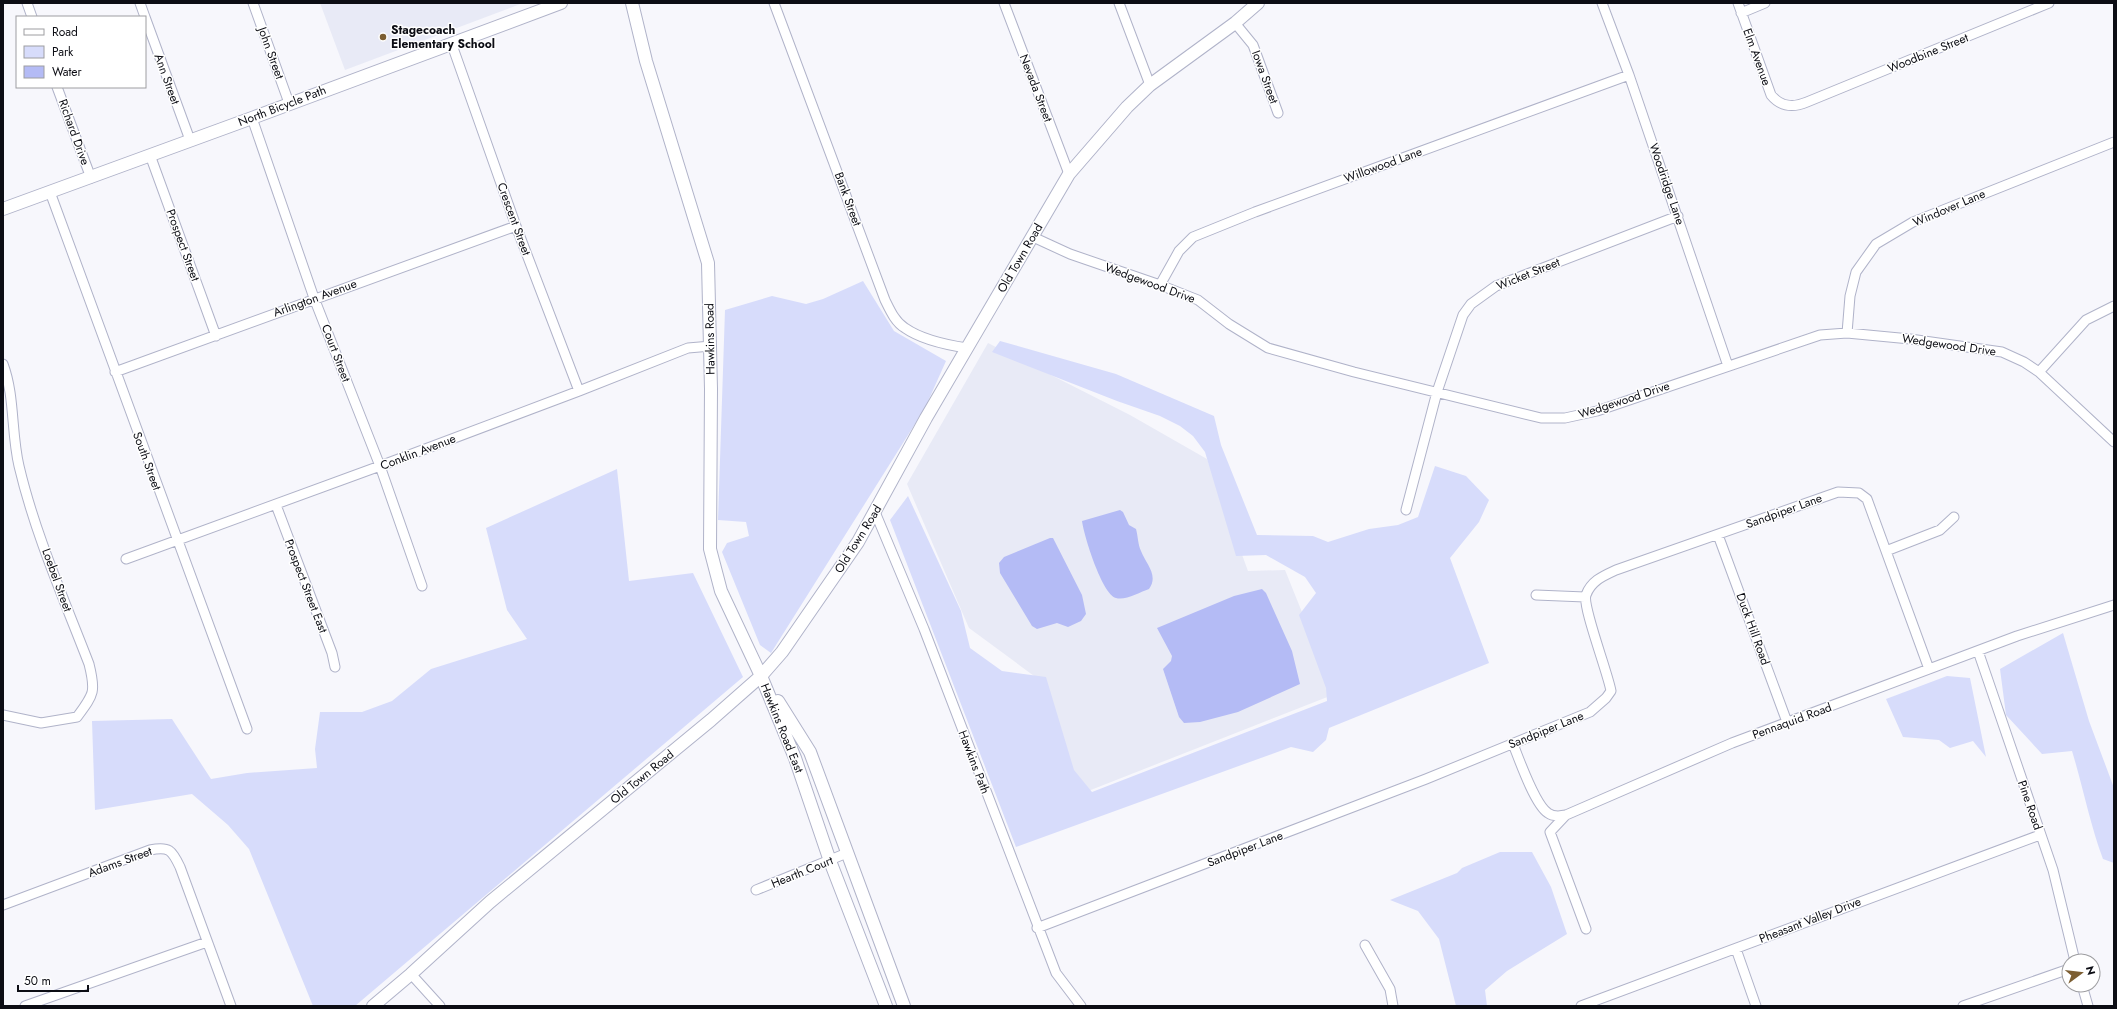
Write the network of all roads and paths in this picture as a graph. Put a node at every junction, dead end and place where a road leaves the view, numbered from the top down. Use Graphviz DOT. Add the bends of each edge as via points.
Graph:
graph roads {
  1 [pos="26,3"];
  2 [pos="140,3"];
  3 [pos="253,3"];
  4 [pos="561,3"];
  5 [pos="632,3"];
  6 [pos="774,3"];
  7 [pos="1004,3"];
  8 [pos="1119,3"];
  9 [pos="1258,3"];
  10 [pos="1602,3"];
  11 [pos="1738,3"];
  12 [pos="1765,3"];
  13 [pos="2049,3"];
  14 [pos="1741,13"];
  15 [pos="32,16"];
  16 [pos="145,16"];
  17 [pos="146,20"];
  18 [pos="1235,23"];
  19 [pos="452,45"];
  20 [pos="1629,75"];
  21 [pos="1150,85"];
  22 [pos="57,88"];
  23 [pos="1807,102"];
  24 [pos="289,103"];
  25 [pos="1278,113"];
  26 [pos="252,118"];
  27 [pos="190,140"];
  28 [pos="2114,142"];
  29 [pos="150,155"];
  30 [pos="1069,174"];
  31 [pos="91,178"];
  32 [pos="50,192"];
  33 [pos="3,209"];
  34 [pos="1678,216"];
  35 [pos="516,226"];
  36 [pos="1033,237"];
  37 [pos="1160,285"];
  38 [pos="314,298"];
  39 [pos="2114,306"];
  40 [pos="1848,333"];
  41 [pos="216,336"];
  42 [pos="711,346"];
  43 [pos="967,348"];
  44 [pos="3,364"];
  45 [pos="1728,366"];
  46 [pos="115,372"];
  47 [pos="2039,372"];
  48 [pos="579,391"];
  49 [pos="1437,392"];
  50 [pos="2114,442"];
  51 [pos="380,466"];
  52 [pos="276,505"];
  53 [pos="1406,510"];
  54 [pos="875,512"];
  55 [pos="1954,517"];
  56 [pos="1718,535"];
  57 [pos="177,542"];
  58 [pos="1886,551"];
  59 [pos="126,559"];
  60 [pos="422,586"];
  61 [pos="1536,595"];
  62 [pos="1585,596"];
  63 [pos="2114,605"];
  64 [pos="1978,651"];
  65 [pos="335,667"];
  66 [pos="1929,669"];
  67 [pos="761,676"];
  68 [pos="3,716"];
  69 [pos="1787,722"];
  70 [pos="247,729"];
  71 [pos="1513,744"];
  72 [pos="1566,815"];
  73 [pos="2040,834"];
  74 [pos="847,853"];
  75 [pos="830,861"];
  76 [pos="756,890"];
  77 [pos="3,905"];
  78 [pos="1038,928"];
  79 [pos="1586,929"];
  80 [pos="207,942"];
  81 [pos="1365,945"];
  82 [pos="1736,949"];
  83 [pos="2073,953"];
  84 [pos="2061,972"];
  85 [pos="411,974"];
  86 [pos="2084,993"];
  87 [pos="899,1005"];
  88 [pos="25,1006"];
  89 [pos="231,1006"];
  90 [pos="373,1006"];
  91 [pos="440,1006"];
  92 [pos="886,1006"];
  93 [pos="1081,1006"];
  94 [pos="1393,1006"];
  95 [pos="1581,1006"];
  96 [pos="1756,1006"];
  97 [pos="1963,1006"];
  98 [pos="2088,1006"];
  1 -- 15 [label="street"];
  2 -- 16 [label="street, Ann Street"];
  3 -- 24 [label="street, John Street"];
  4 -- 19 [label="street, North Bicycle Path"];
  5 -- 42 [label="street, Hawkins Road" via="646,61 708,263"];
  6 -- 43 [label="street, Bank Street" via="884,300 892,315 904,328 922,337"];
  7 -- 30 [label="street, Nevada Street"];
  8 -- 21 [label="street"];
  9 -- 18 [label="street, Old Town Road"];
  10 -- 20 [label="street, Woodridge Lane"];
  11 -- 14 [label="street, Elm Avenue"];
  12 -- 14 [label="street"];
  13 -- 23 [label="street, Woodbine Street"];
  14 -- 23 [label="street, Elm Avenue" via="1770,94 1790,107"];
  17 -- 27 [label="street, Ann Street"];
  18 -- 21 [label="street, Old Town Road"];
  18 -- 25 [label="street, Iowa Street" via="1253,46"];
  19 -- 24 [label="street, North Bicycle Path"];
  19 -- 35 [label="street, Crescent Street"];
  20 -- 34 [label="street, Woodridge Lane"];
  20 -- 37 [label="street, Willowood Lane" via="1193,237 1179,251"];
  21 -- 30 [label="street, Old Town Road" via="1127,107"];
  22 -- 31 [label="street, Richard Drive"];
  24 -- 26 [label="street, North Bicycle Path"];
  26 -- 27 [label="street, North Bicycle Path"];
  26 -- 38 [label="street, Court Street"];
  27 -- 29 [label="street, North Bicycle Path"];
  28 -- 40 [label="street, Windover Lane" via="1938,211 1876,244 1856,272 1850,296"];
  29 -- 31 [label="street, North Bicycle Path"];
  29 -- 41 [label="street, Prospect Street"];
  30 -- 36 [label="street, Old Town Road"];
  31 -- 32 [label="street, North Bicycle Path"];
  32 -- 33 [label="street, North Bicycle Path"];
  32 -- 46 [label="street, South Street"];
  34 -- 45 [label="street, Woodridge Lane"];
  34 -- 49 [label="street, Wicket Street" via="1507,281 1482,295 1463,315"];
  35 -- 38 [label="street, Arlington Avenue"];
  35 -- 48 [label="street, Crescent Street"];
  36 -- 37 [label="street, Wedgewood Drive" via="1070,254"];
  36 -- 43 [label="street, Old Town Road"];
  37 -- 49 [label="street, Wedgewood Drive" via="1198,300 1229,324 1268,348"];
  38 -- 41 [label="street, Arlington Avenue"];
  38 -- 51 [label="street, Court Street"];
  39 -- 47 [label="street" via="2086,320"];
  40 -- 45 [label="street, Wedgewood Drive" via="1820,335"];
  40 -- 47 [label="street, Wedgewood Drive" via="2002,352"];
  41 -- 46 [label="street, Arlington Avenue"];
  42 -- 48 [label="street, Conklin Avenue" via="688,348"];
  42 -- 67 [label="street, Hawkins Road" via="710,549 721,591"];
  43 -- 54 [label="street, Old Town Road"];
  44 -- 68 [label="street, Loebel Street" via="8,378 15,450 30,505 94,681 93,695 77,717 41,723"];
  45 -- 49 [label="street, Wedgewood Drive" via="1597,411 1565,418 1541,418"];
  46 -- 57 [label="street, South Street"];
  47 -- 50 [label="street, Wedgewood Drive"];
  48 -- 51 [label="street, Conklin Avenue"];
  49 -- 53 [label="street, Wicket Street"];
  51 -- 52 [label="street, Conklin Avenue"];
  51 -- 60 [label="street, Court Street"];
  52 -- 57 [label="street, Conklin Avenue"];
  52 -- 65 [label="street, Prospect Street East"];
  54 -- 67 [label="street, Old Town Road" via="858,542 798,631"];
  54 -- 78 [label="street, Hawkins Path" via="924,629"];
  55 -- 58 [label="street" via="1940,530"];
  56 -- 58 [label="street, Sandpiper Lane" via="1838,492 1850,492 1858,493 1867,499"];
  56 -- 62 [label="street, Sandpiper Lane" via="1601,576"];
  56 -- 69 [label="street, Duck Hill Road"];
  57 -- 59 [label="street, Conklin Avenue"];
  57 -- 70 [label="street, South Street"];
  58 -- 66 [label="street, Sandpiper Lane"];
  61 -- 62 [label="street"];
  62 -- 71 [label="street, Sandpiper Lane" via="1611,691 1590,712"];
  63 -- 64 [label="street, Pennaquid Road"];
  64 -- 66 [label="street, Pennaquid Road"];
  64 -- 73 [label="street, Pine Road"];
  66 -- 69 [label="street, Pennaquid Road"];
  67 -- 74 [label="street, Hawkins Road East" via="810,752"];
  67 -- 75 [label="street, Hawkins Road East" via="795,758"];
  67 -- 85 [label="street, Old Town Road" via="490,902"];
  69 -- 72 [label="street, Pennaquid Road"];
  71 -- 72 [label="street" via="1536,797 1548,814"];
  71 -- 78 [label="street, Sandpiper Lane"];
  72 -- 79 [label="street" via="1550,832"];
  73 -- 82 [label="street, Pheasant Valley Drive"];
  73 -- 83 [label="street, Pine Road" via="2053,870"];
  74 -- 75 [label="street, Hearth Court"];
  74 -- 87 [label="street, Hawkins Road East"];
  75 -- 76 [label="street, Hearth Court"];
  75 -- 92 [label="street, Hawkins Road East"];
  77 -- 80 [label="street, Adams Street" via="150,850 167,849 174,853"];
  78 -- 93 [label="street, Hawkins Path" via="1056,973"];
  80 -- 88 [label="street"];
  80 -- 89 [label="street, Adams Street"];
  81 -- 94 [label="street" via="1390,989"];
  82 -- 95 [label="street, Pheasant Valley Drive"];
  82 -- 96 [label="street"];
  84 -- 97 [label="street"];
  85 -- 90 [label="street, Old Town Road"];
  85 -- 91 [label="street"];
  86 -- 98 [label="street"];
}
